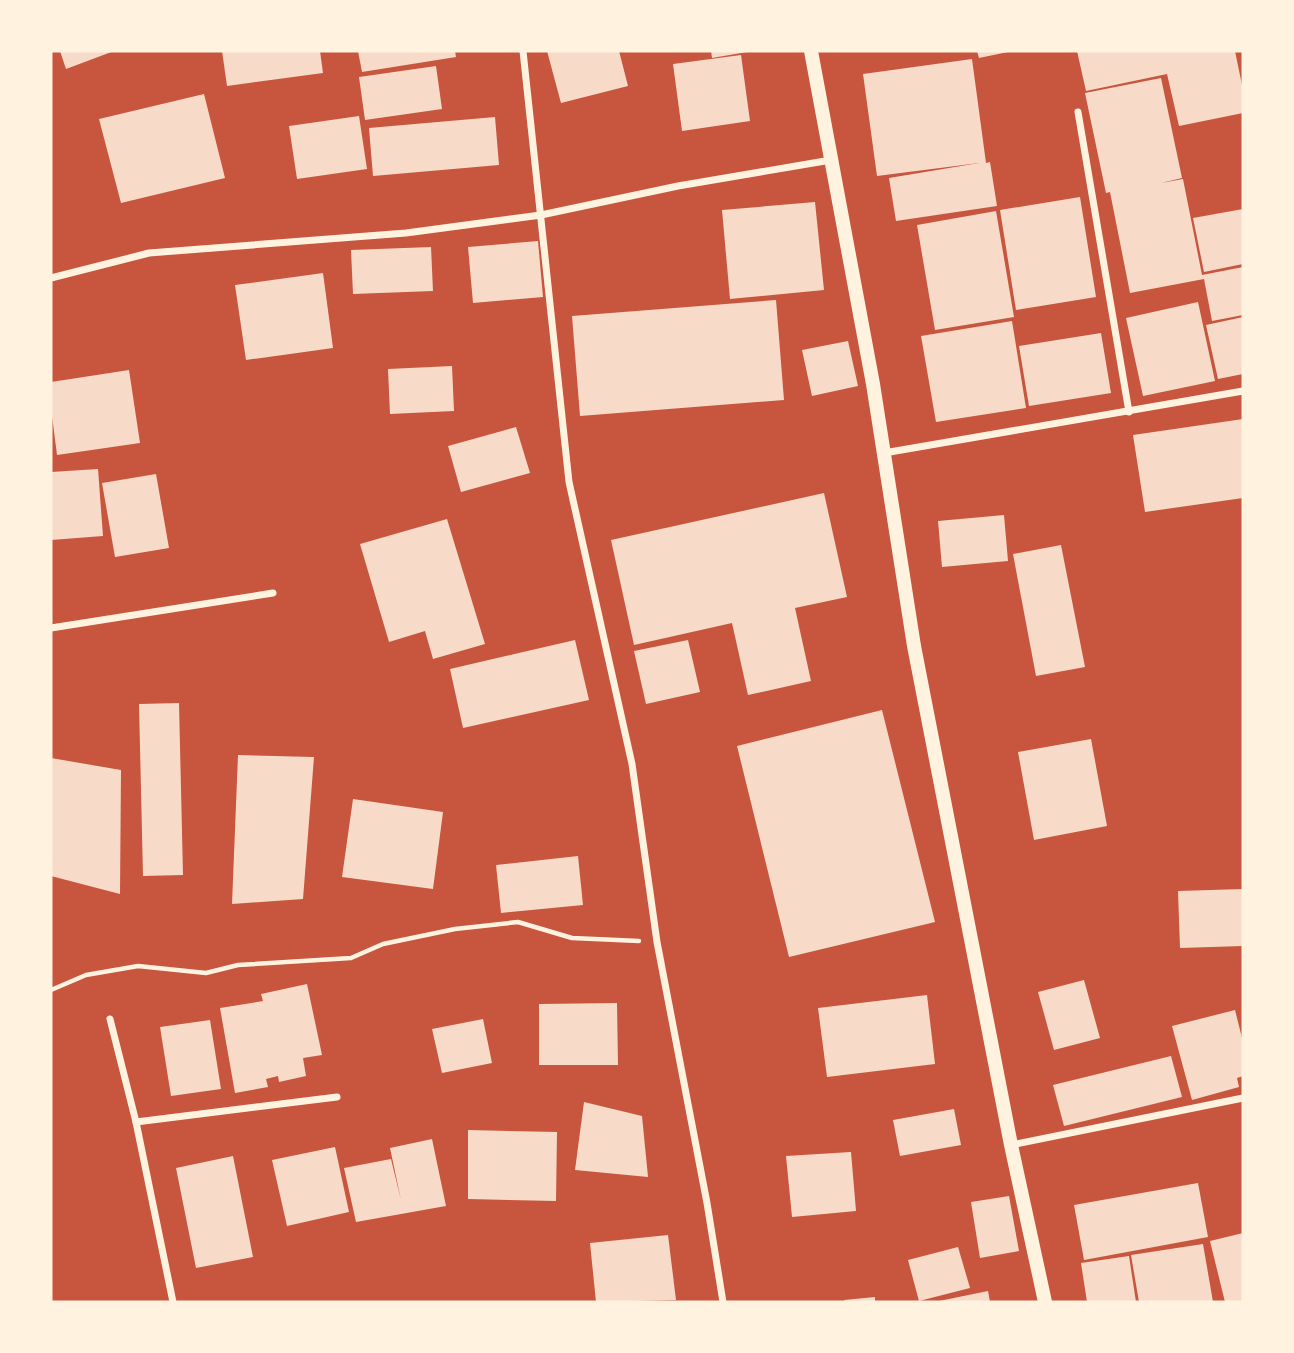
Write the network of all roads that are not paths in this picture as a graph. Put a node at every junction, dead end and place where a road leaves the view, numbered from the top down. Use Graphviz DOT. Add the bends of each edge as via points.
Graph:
graph roads {
  1 [pos="523,51"];
  2 [pos="811,51"];
  3 [pos="1078,112"];
  4 [pos="831,160"];
  5 [pos="541,215"];
  6 [pos="51,278"];
  7 [pos="1243,391"];
  8 [pos="1129,412"];
  9 [pos="884,453"];
  10 [pos="273,593"];
  11 [pos="51,628"];
  12 [pos="110,1018"];
  13 [pos="337,1097"];
  14 [pos="1243,1098"];
  15 [pos="136,1122"];
  16 [pos="1011,1144"];
  17 [pos="173,1302"];
  18 [pos="723,1302"];
  19 [pos="1045,1302"];
  1 -- 5 [label="street"];
  2 -- 4 [label="main road"];
  3 -- 8 [label="street"];
  4 -- 5 [label="street"];
  4 -- 9 [label="main road"];
  5 -- 6 [label="street" via="406,233 149,253"];
  5 -- 18 [label="street" via="569,482 632,764 657,942"];
  7 -- 8 [label="street"];
  8 -- 9 [label="street"];
  9 -- 16 [label="main road" via="914,646"];
  10 -- 11 [label="street"];
  12 -- 15 [label="street"];
  13 -- 15 [label="street"];
  14 -- 16 [label="street"];
  15 -- 17 [label="street"];
  16 -- 19 [label="main road"];
}
